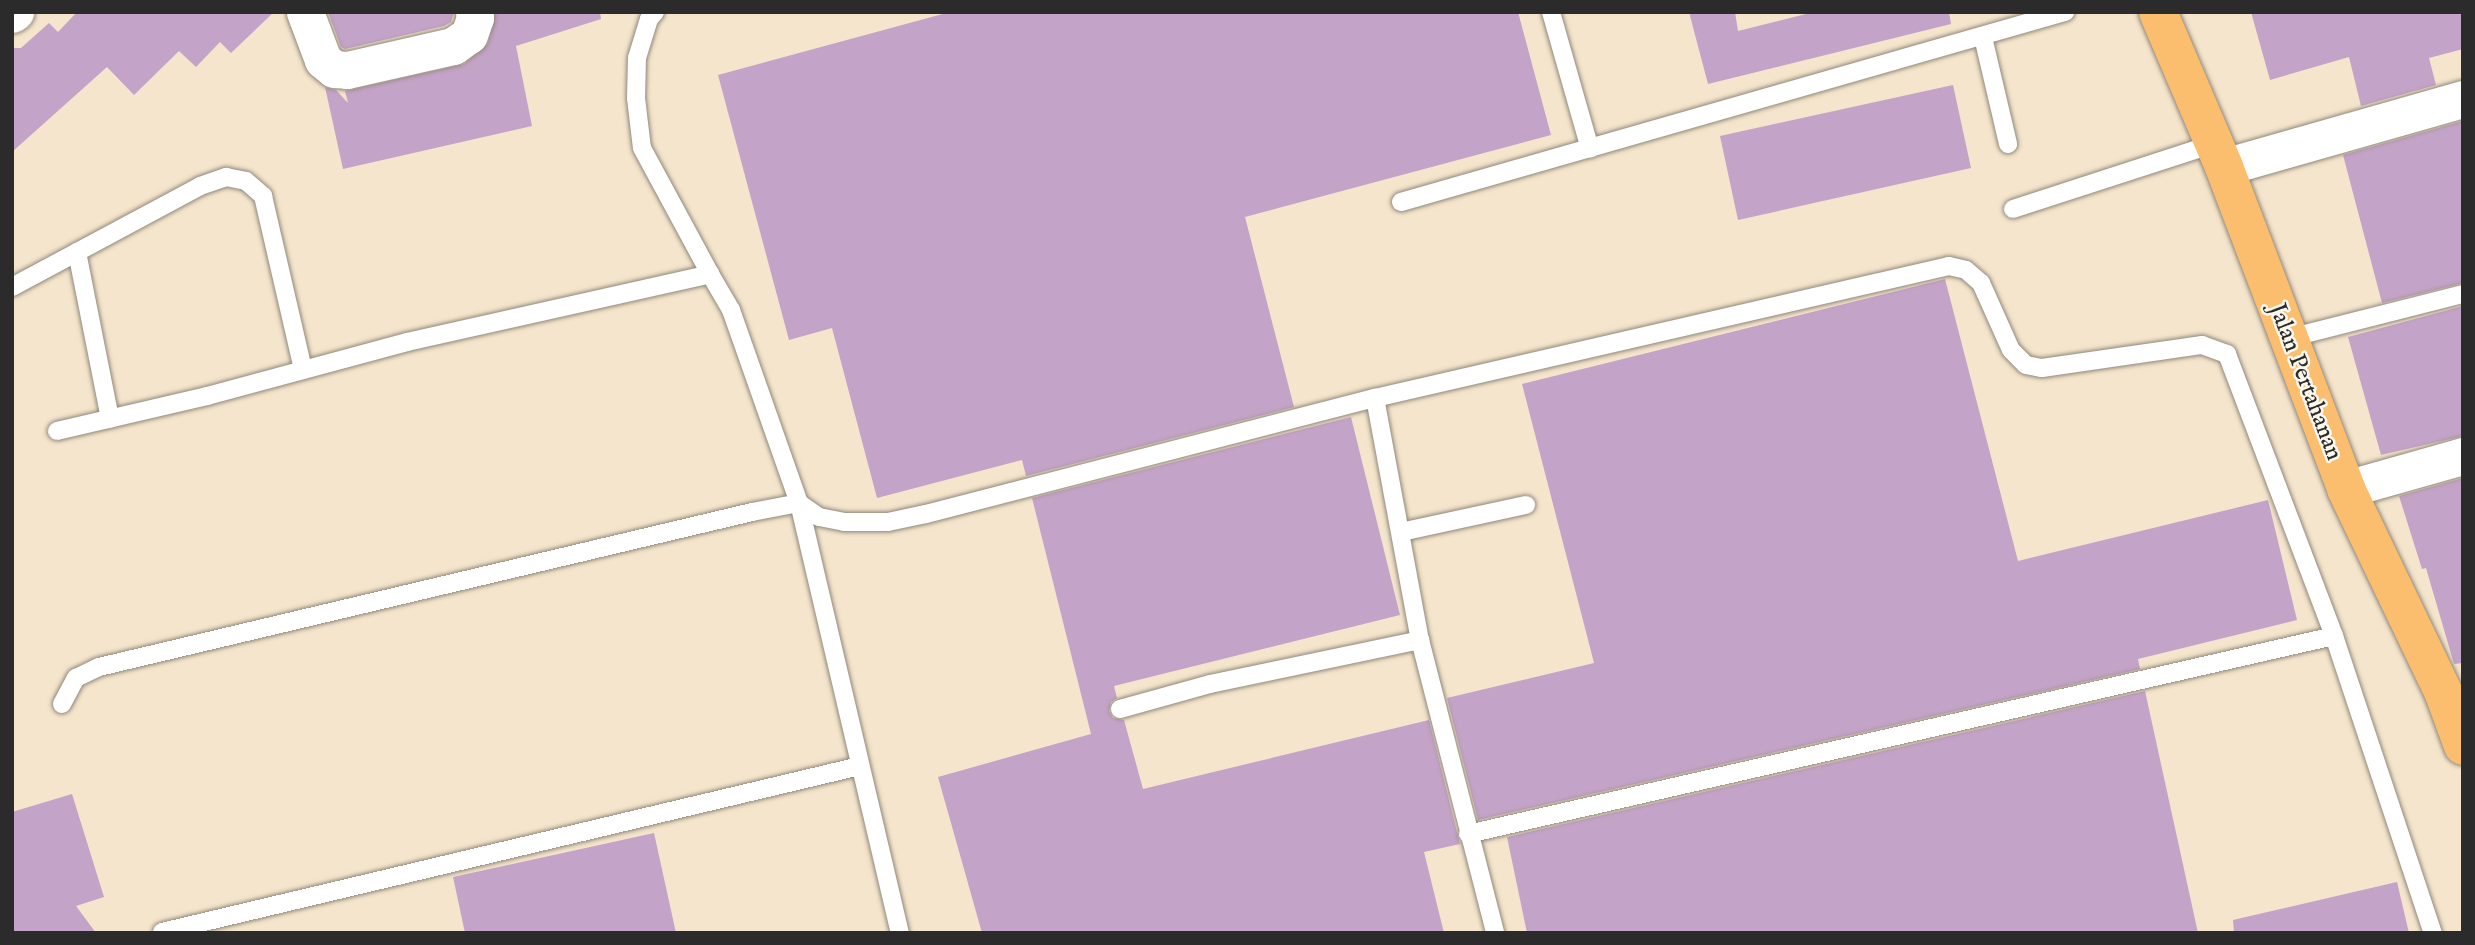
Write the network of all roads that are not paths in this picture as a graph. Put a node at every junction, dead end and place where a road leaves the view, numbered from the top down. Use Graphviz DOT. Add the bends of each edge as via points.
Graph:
graph roads {
  1 [pos="305,12"];
  2 [pos="474,12"];
  3 [pos="1551,12"];
  4 [pos="2065,12"];
  5 [pos="2158,12"];
  6 [pos="649,15"];
  7 [pos="1983,37"];
  8 [pos="2463,99"];
  9 [pos="2008,144"];
  10 [pos="1590,149"];
  11 [pos="2218,155"];
  12 [pos="1401,202"];
  13 [pos="2013,209"];
  14 [pos="78,252"];
  15 [pos="710,274"];
  16 [pos="12,287"];
  17 [pos="2463,293"];
  18 [pos="2289,338"];
  19 [pos="303,369"];
  20 [pos="1375,398"];
  21 [pos="110,419"];
  22 [pos="57,431"];
  23 [pos="2463,456"];
  24 [pos="2346,489"];
  25 [pos="799,503"];
  26 [pos="1526,506"];
  27 [pos="1402,532"];
  28 [pos="2334,636"];
  29 [pos="1420,640"];
  30 [pos="2454,692"];
  31 [pos="62,704"];
  32 [pos="1120,709"];
  33 [pos="2463,746"];
  34 [pos="860,766"];
  35 [pos="1468,834"];
  36 [pos="162,932"];
  37 [pos="900,933"];
  38 [pos="1495,933"];
  39 [pos="2433,933"];
  1 -- 2 [label="street" via="323,60 334,69 347,70 453,46 469,35"];
  3 -- 10 [label="lane"];
  4 -- 7 [label="lane"];
  5 -- 11 [label="main road, Jalan Pertahanan"];
  6 -- 15 [label="lane" via="637,58 642,148"];
  7 -- 9 [label="lane"];
  7 -- 10 [label="lane"];
  8 -- 11 [label="street"];
  10 -- 12 [label="lane"];
  11 -- 13 [label="lane"];
  11 -- 18 [label="main road, Jalan Pertahanan"];
  14 -- 16 [label="lane"];
  14 -- 19 [label="lane" via="200,186 226,177 246,181 263,196"];
  14 -- 21 [label="lane"];
  15 -- 19 [label="lane"];
  15 -- 25 [label="lane" via="731,310"];
  17 -- 18 [label="lane"];
  18 -- 24 [label="main road, Jalan Pertahanan"];
  19 -- 21 [label="lane"];
  20 -- 25 [label="lane" via="887,522 819,517"];
  20 -- 27 [label="lane"];
  20 -- 28 [label="lane" via="1927,270 1949,266 1966,270 1980,284 2011,350 2026,365 2042,368 2202,345 2227,354"];
  21 -- 22 [label="lane"];
  23 -- 24 [label="street"];
  24 -- 30 [label="main road, Jalan Pertahanan"];
  25 -- 31 [label="lane" via="99,667 76,678"];
  25 -- 34 [label="lane"];
  26 -- 27 [label="lane"];
  27 -- 29 [label="lane"];
  28 -- 35 [label="lane"];
  28 -- 39 [label="lane"];
  29 -- 32 [label="lane" via="1210,684"];
  29 -- 35 [label="lane"];
  30 -- 33 [label="main road, Jalan Pertahanan"];
  34 -- 36 [label="lane"];
  34 -- 37 [label="lane"];
  35 -- 38 [label="lane"];
}
